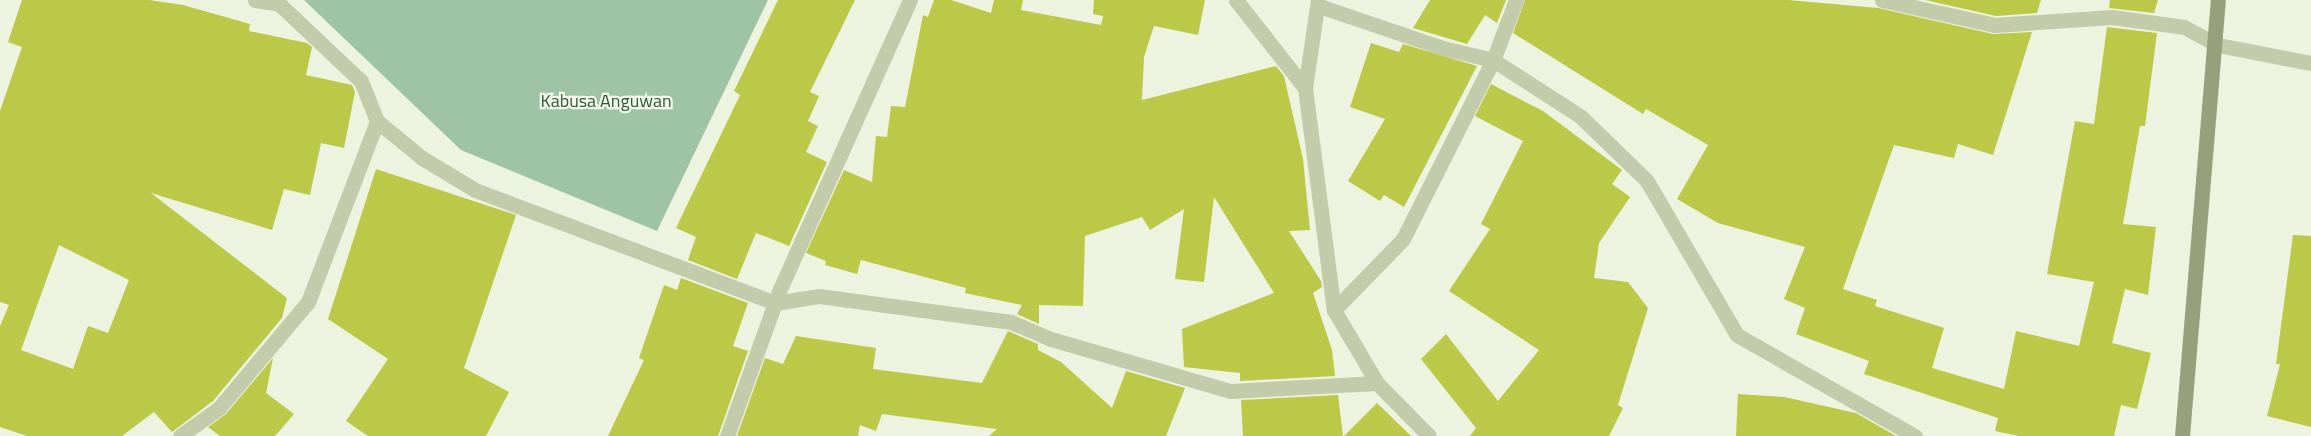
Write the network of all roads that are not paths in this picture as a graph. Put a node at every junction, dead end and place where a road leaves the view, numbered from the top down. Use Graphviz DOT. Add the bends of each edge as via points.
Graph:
graph roads {
  1 [pos="256,0"];
  2 [pos="910,0"];
  3 [pos="1236,0"];
  4 [pos="1516,0"];
  5 [pos="1882,0"];
  6 [pos="2218,0"];
  7 [pos="277,2"];
  8 [pos="1318,3"];
  9 [pos="2218,44"];
  10 [pos="1493,60"];
  11 [pos="2311,62"];
  12 [pos="1305,88"];
  13 [pos="377,121"];
  14 [pos="776,303"];
  15 [pos="1334,310"];
  16 [pos="1377,383"];
  17 [pos="180,436"];
  18 [pos="727,436"];
  19 [pos="1429,436"];
  20 [pos="1915,436"];
  21 [pos="2182,436"];
  1 -- 7 [label="street"];
  2 -- 14 [label="street"];
  3 -- 12 [label="street"];
  4 -- 10 [label="street"];
  5 -- 9 [label="street" via="1995,25 2112,17 2184,27"];
  6 -- 9 [label="street"];
  7 -- 13 [label="street" via="361,81"];
  8 -- 10 [label="street" via="1443,48"];
  8 -- 12 [label="street"];
  9 -- 11 [label="street"];
  9 -- 21 [label="street"];
  10 -- 15 [label="street" via="1402,239"];
  10 -- 20 [label="street" via="1580,116 1647,182 1736,335"];
  12 -- 15 [label="street"];
  13 -- 14 [label="street" via="422,158 475,190"];
  13 -- 17 [label="street" via="308,302 219,408"];
  14 -- 16 [label="street" via="819,296 1011,322 1051,339 1230,391"];
  14 -- 18 [label="street"];
  15 -- 16 [label="street"];
  16 -- 19 [label="street"];
}
